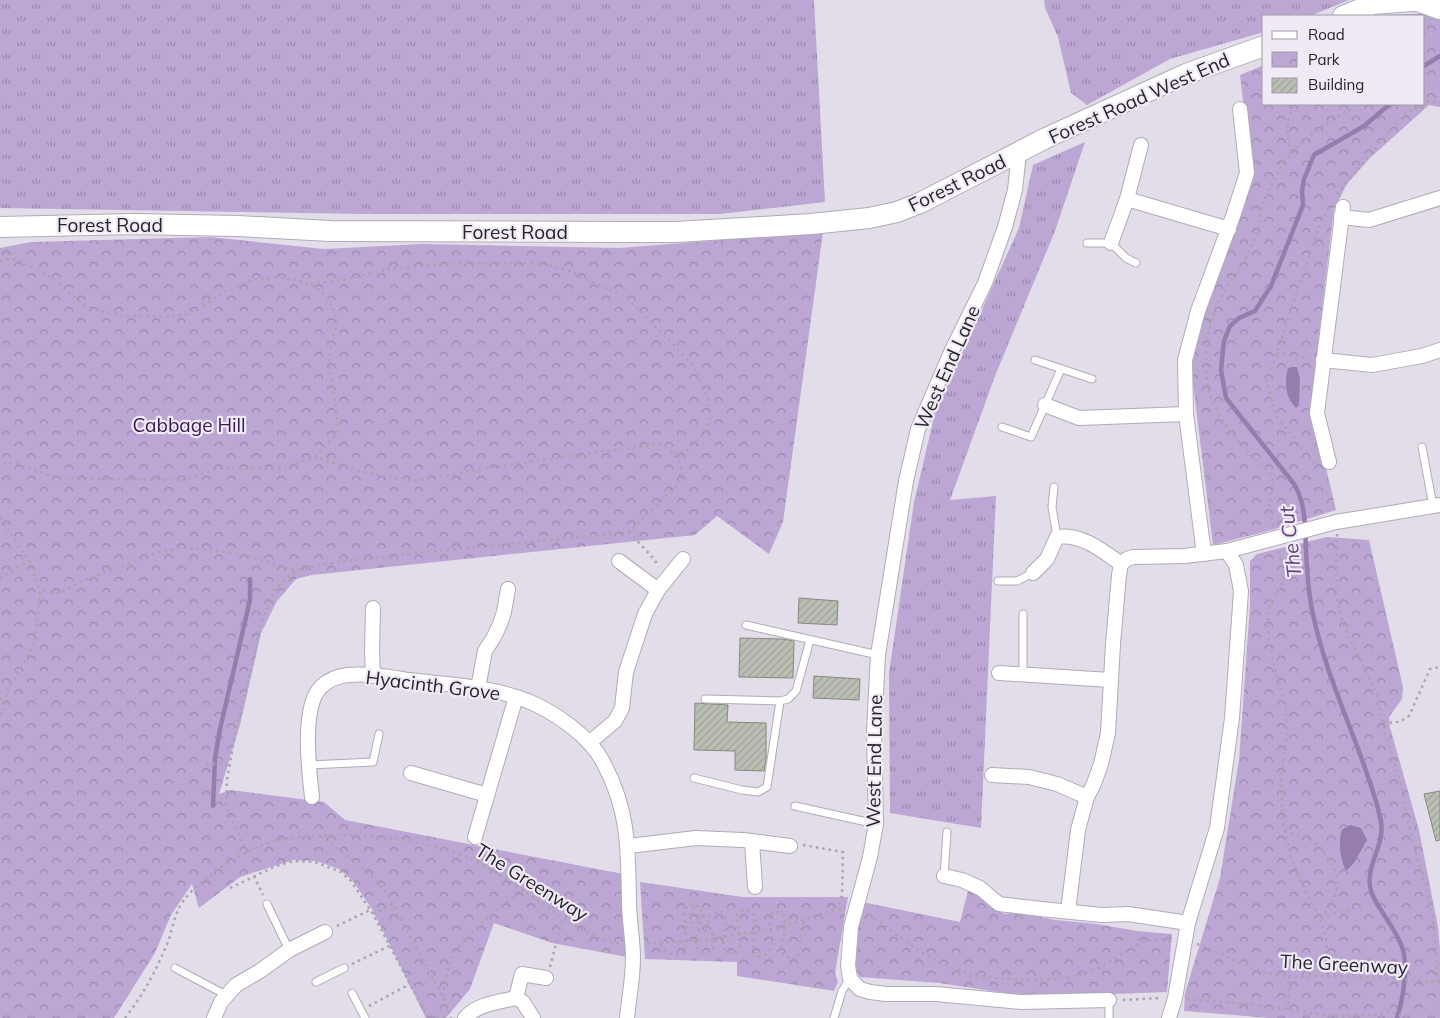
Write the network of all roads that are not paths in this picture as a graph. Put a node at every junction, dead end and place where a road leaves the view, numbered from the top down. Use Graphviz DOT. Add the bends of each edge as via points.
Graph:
graph roads {
  1 [pos="1421,1"];
  2 [pos="1440,9"];
  3 [pos="1346,15"];
  4 [pos="1262,47"];
  5 [pos="1240,109"];
  6 [pos="1141,145"];
  7 [pos="1015,155"];
  8 [pos="1440,198"];
  9 [pos="1127,199"];
  10 [pos="0,227"];
  11 [pos="1228,229"];
  12 [pos="1087,243"];
  13 [pos="1111,243"];
  14 [pos="1136,263"];
  15 [pos="1440,350"];
  16 [pos="1036,360"];
  17 [pos="1323,360"];
  18 [pos="1061,369"];
  19 [pos="1092,379"];
  20 [pos="1045,405"];
  21 [pos="1186,414"];
  22 [pos="1002,427"];
  23 [pos="1422,447"];
  24 [pos="1329,462"];
  25 [pos="1054,487"];
  26 [pos="1436,506"];
  27 [pos="1057,537"];
  28 [pos="1228,551"];
  29 [pos="1204,554"];
  30 [pos="684,559"];
  31 [pos="619,561"];
  32 [pos="1121,564"];
  33 [pos="1033,573"];
  34 [pos="998,580"];
  35 [pos="662,585"];
  36 [pos="508,588"];
  37 [pos="373,608"];
  38 [pos="1023,614"];
  39 [pos="746,625"];
  40 [pos="810,640"];
  41 [pos="878,655"];
  42 [pos="1000,673"];
  43 [pos="1023,674"];
  44 [pos="373,676"];
  45 [pos="1110,680"];
  46 [pos="478,688"];
  47 [pos="516,697"];
  48 [pos="705,699"];
  49 [pos="780,701"];
  50 [pos="379,734"];
  51 [pos="589,743"];
  52 [pos="309,765"];
  53 [pos="410,773"];
  54 [pos="992,775"];
  55 [pos="694,778"];
  56 [pos="487,795"];
  57 [pos="1087,796"];
  58 [pos="312,797"];
  59 [pos="795,806"];
  60 [pos="876,824"];
  61 [pos="948,832"];
  62 [pos="475,837"];
  63 [pos="752,841"];
  64 [pos="629,846"];
  65 [pos="790,846"];
  66 [pos="944,876"];
  67 [pos="755,886"];
  68 [pos="268,904"];
  69 [pos="1068,911"];
  70 [pos="1188,922"];
  71 [pos="325,932"];
  72 [pos="289,950"];
  73 [pos="175,968"];
  74 [pos="344,968"];
  75 [pos="546,978"];
  76 [pos="850,978"];
  77 [pos="316,982"];
  78 [pos="352,992"];
  79 [pos="226,995"];
  80 [pos="516,998"];
  81 [pos="1109,1000"];
  82 [pos="214,1018"];
  83 [pos="365,1018"];
  84 [pos="465,1018"];
  85 [pos="533,1018"];
  86 [pos="627,1018"];
  87 [pos="834,1018"];
  88 [pos="1109,1018"];
  89 [pos="1169,1018"];
  1 -- 2 [label="main road"];
  1 -- 3 [label="main road" via="1373,4"];
  4 -- 7 [label="main road, Forest Road West End" via="1186,74"];
  5 -- 11 [label="street" via="1247,173"];
  6 -- 9 [label="street"];
  7 -- 10 [label="main road, Forest Road" via="896,212 811,224 676,232 537,233 330,231 134,224"];
  7 -- 41 [label="street, West End Lane" via="1018,162 1015,190 1005,227 985,283 918,429"];
  8 -- 17 [label="street" via="1368,220 1342,212"];
  9 -- 11 [label="street"];
  9 -- 13 [label="street"];
  11 -- 21 [label="street" via="1198,311 1186,360"];
  12 -- 13 [label="lane"];
  13 -- 14 [label="lane"];
  15 -- 17 [label="street" via="1372,365"];
  16 -- 18 [label="lane"];
  17 -- 24 [label="street" via="1317,413"];
  18 -- 19 [label="lane"];
  18 -- 20 [label="lane"];
  20 -- 21 [label="street" via="1079,418"];
  20 -- 22 [label="lane" via="1031,437"];
  21 -- 29 [label="street"];
  23 -- 26 [label="lane"];
  25 -- 27 [label="lane" via="1052,506"];
  26 -- 28 [label="street"];
  27 -- 32 [label="street" via="1066,535 1082,539"];
  27 -- 33 [label="street" via="1047,559"];
  28 -- 29 [label="street"];
  28 -- 70 [label="street" via="1236,565 1241,591 1232,718 1217,828"];
  29 -- 32 [label="street" via="1133,557"];
  30 -- 35 [label="street"];
  31 -- 35 [label="street"];
  32 -- 45 [label="street"];
  33 -- 34 [label="lane" via="1016,581"];
  35 -- 51 [label="street" via="645,614 626,672 622,708 615,721"];
  36 -- 46 [label="street" via="500,624 485,651"];
  37 -- 44 [label="street"];
  38 -- 43 [label="lane"];
  39 -- 40 [label="lane"];
  40 -- 41 [label="lane"];
  40 -- 49 [label="lane" via="796,691 788,699"];
  41 -- 60 [label="street, West End Lane" via="874,732"];
  42 -- 43 [label="street"];
  43 -- 45 [label="street"];
  44 -- 46 [label="street, Hyacinth Grove"];
  44 -- 52 [label="street, Hyacinth Grove" via="334,678 320,688 312,701 309,717"];
  45 -- 57 [label="street" via="1108,733 1101,764"];
  46 -- 47 [label="street, Hyacinth Grove"];
  47 -- 51 [label="street, Hyacinth Grove" via="570,725"];
  47 -- 56 [label="street"];
  48 -- 49 [label="lane"];
  49 -- 55 [label="lane" via="767,787 758,792"];
  50 -- 52 [label="lane" via="373,762"];
  51 -- 64 [label="street, Hyacinth Grove" via="602,759 617,790"];
  52 -- 58 [label="street, Hyacinth Grove"];
  53 -- 56 [label="street"];
  54 -- 57 [label="street" via="1029,777"];
  56 -- 62 [label="street"];
  57 -- 69 [label="street" via="1078,830"];
  59 -- 60 [label="lane"];
  60 -- 76 [label="street, West End Lane" via="851,927"];
  61 -- 66 [label="lane"];
  63 -- 64 [label="street" via="696,838"];
  63 -- 65 [label="street"];
  63 -- 67 [label="street"];
  64 -- 86 [label="street, Hyacinth Grove" via="633,957"];
  66 -- 69 [label="street" via="980,888 999,904"];
  68 -- 72 [label="lane"];
  69 -- 70 [label="street"];
  70 -- 89 [label="street"];
  71 -- 72 [label="street"];
  72 -- 79 [label="street"];
  73 -- 79 [label="lane"];
  74 -- 77 [label="lane"];
  75 -- 80 [label="street" via="522,974"];
  76 -- 81 [label="street" via="860,988 886,994 936,994 1021,1002"];
  76 -- 87 [label="lane" via="842,991"];
  78 -- 83 [label="lane"];
  79 -- 82 [label="street"];
  80 -- 84 [label="street" via="470,1011"];
  80 -- 85 [label="street" via="523,1002"];
  81 -- 88 [label="lane"];
}
